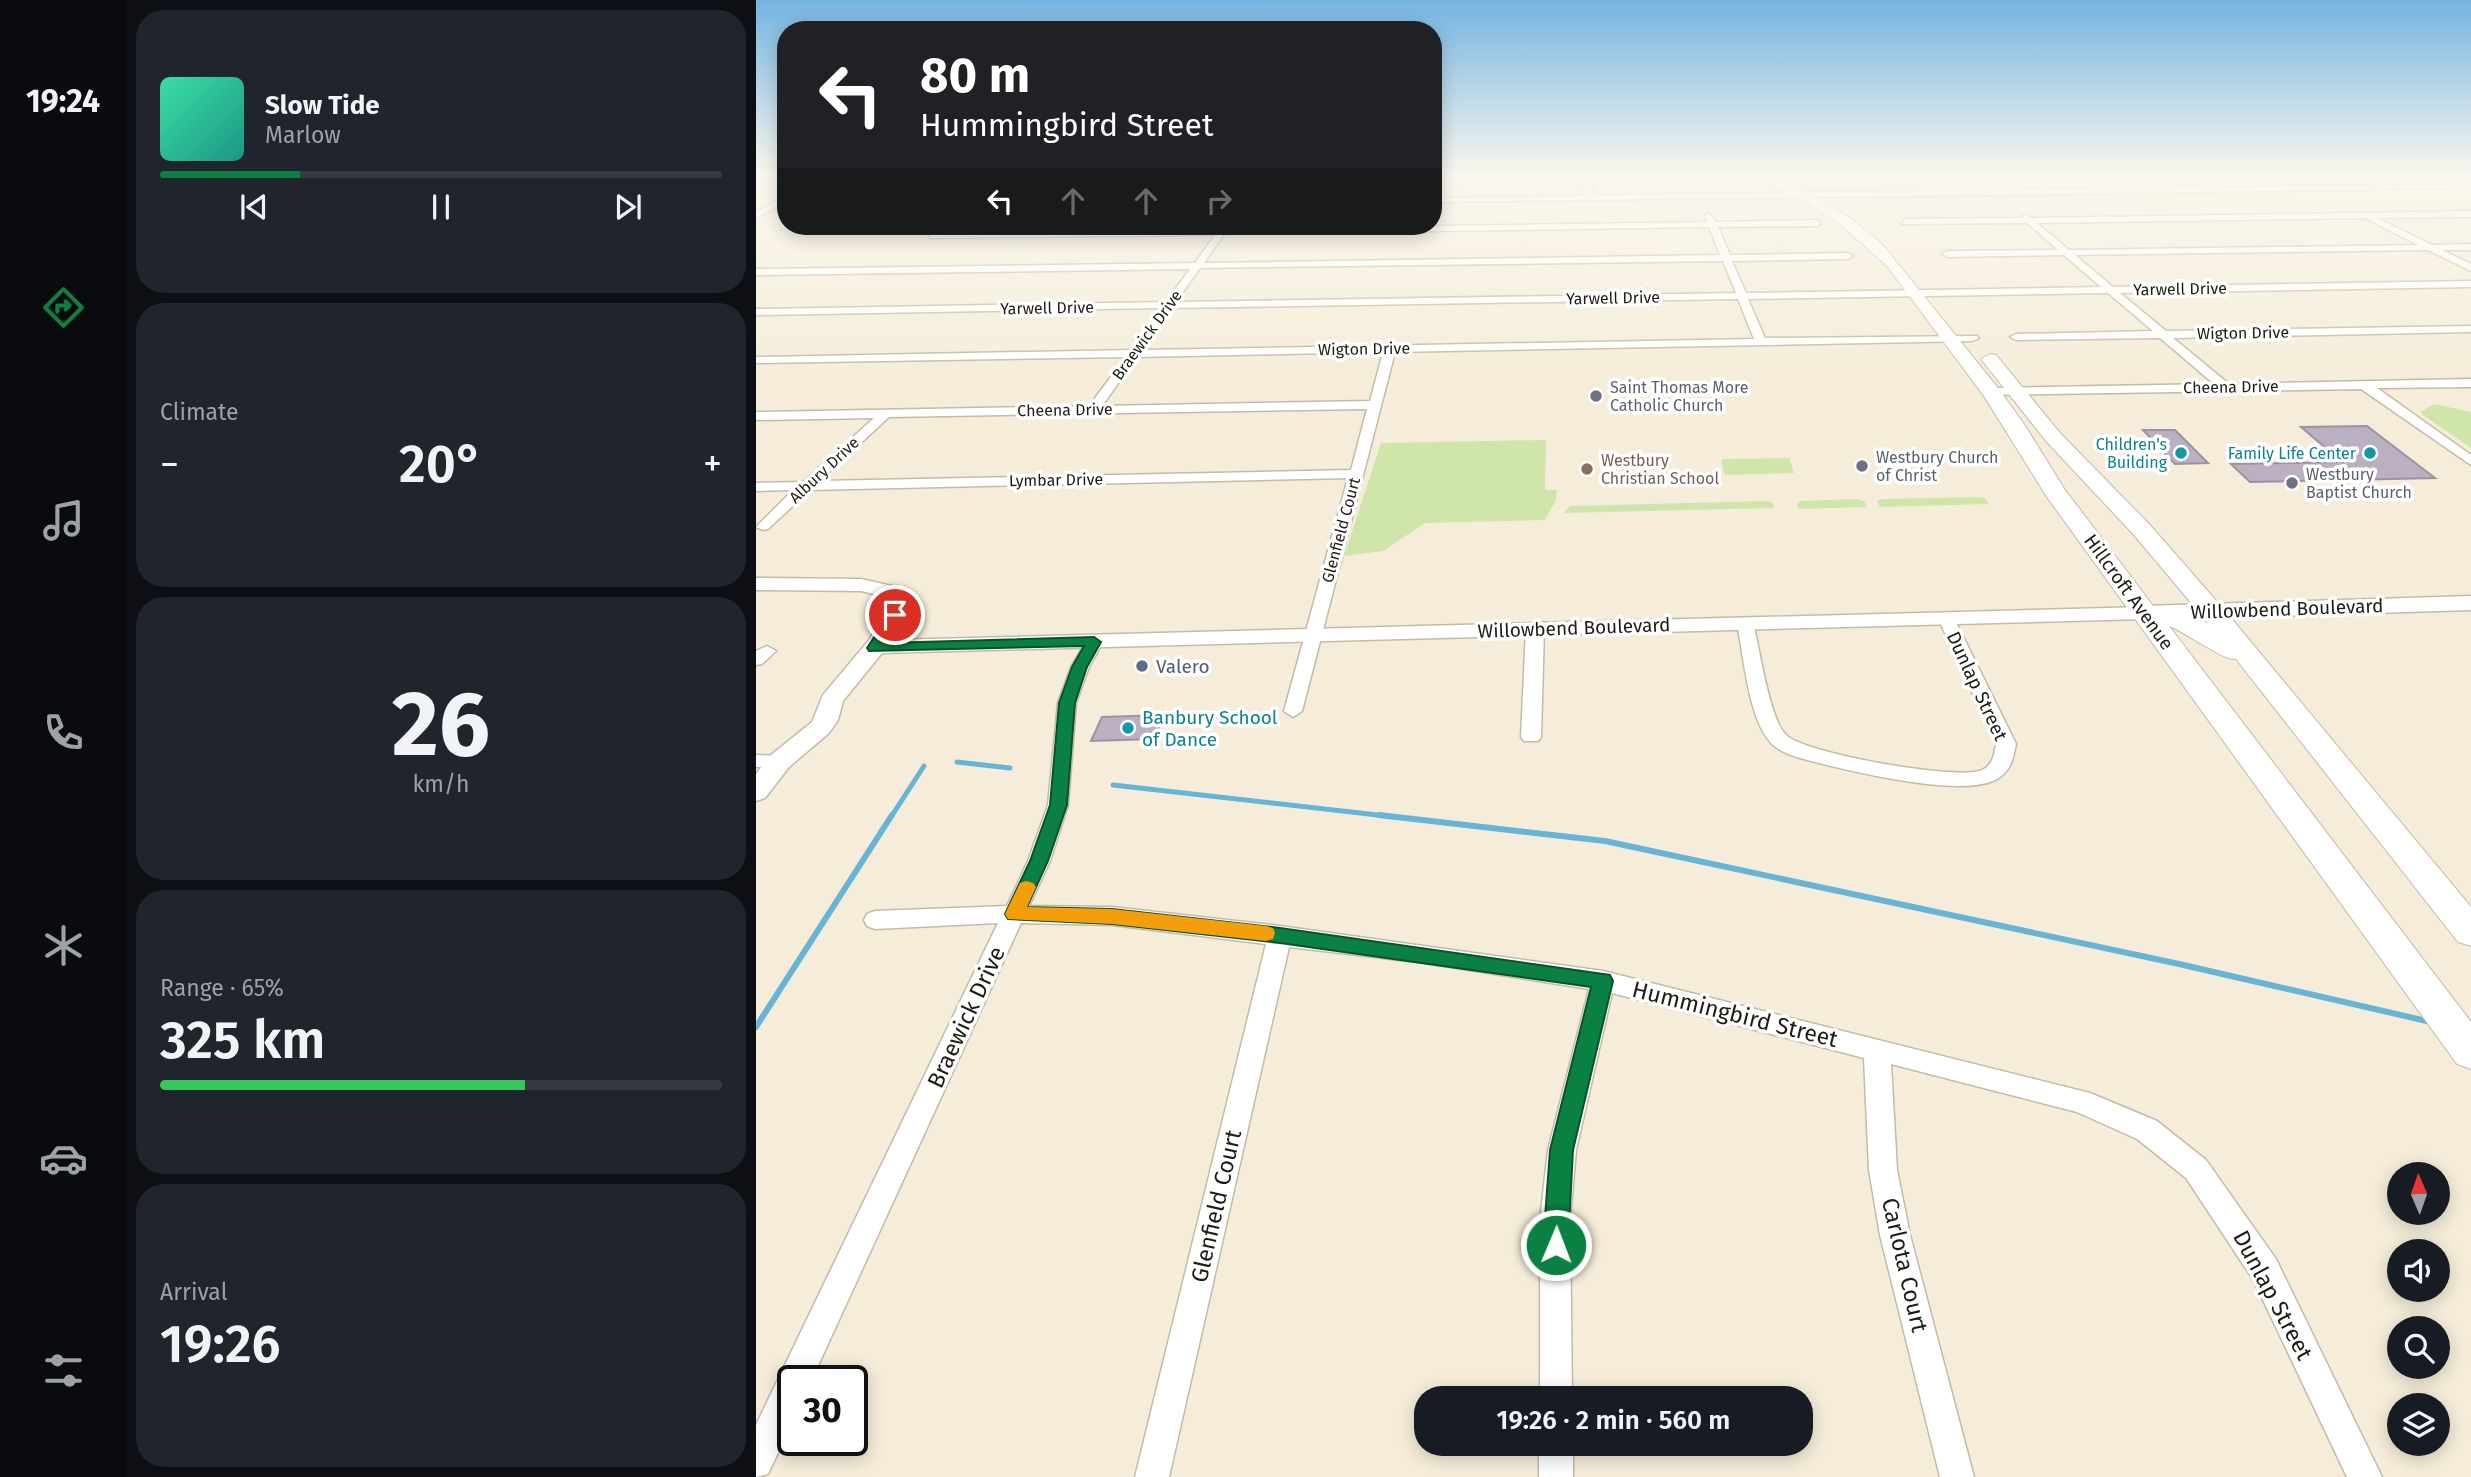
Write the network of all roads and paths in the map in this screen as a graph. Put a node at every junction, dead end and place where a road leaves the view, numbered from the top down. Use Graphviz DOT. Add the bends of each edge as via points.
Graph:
graph roads {
  1 [pos="1215,242"];
  2 [pos="1720,242"];
  3 [pos="1872,242"];
  4 [pos="2054,242"];
  5 [pos="2420,242"];
  6 [pos="2430,247"];
  7 [pos="2471,247"];
  8 [pos="2067,253"];
  9 [pos="1947,254"];
  10 [pos="1848,256"];
  11 [pos="1727,258"];
  12 [pos="1197,266"];
  13 [pos="2471,268"];
  14 [pos="756,272"];
  15 [pos="2471,284"];
  16 [pos="2111,290"];
  17 [pos="1926,293"];
  18 [pos="1741,296"];
  19 [pos="1168,306"];
  20 [pos="756,312"];
  21 [pos="2471,329"];
  22 [pos="2163,334"];
  23 [pos="2016,337"];
  24 [pos="1961,338"];
  25 [pos="1761,342"];
  26 [pos="1390,348"];
  27 [pos="1134,353"];
  28 [pos="756,360"];
  29 [pos="2471,383"];
  30 [pos="2364,385"];
  31 [pos="2225,387"];
  32 [pos="1991,391"];
  33 [pos="2016,391"];
  34 [pos="1375,404"];
  35 [pos="1093,410"];
  36 [pos="885,414"];
  37 [pos="756,416"];
  38 [pos="2471,461"];
  39 [pos="1356,474"];
  40 [pos="806,486"];
  41 [pos="756,487"];
  42 [pos="763,526"];
  43 [pos="2094,545"];
  44 [pos="756,584"];
  45 [pos="2471,603"];
  46 [pos="2211,611"];
  47 [pos="2144,613"];
  48 [pos="1946,618"];
  49 [pos="1745,624"];
  50 [pos="1535,629"];
  51 [pos="1313,635"];
  52 [pos="1094,642"];
  53 [pos="874,648"];
  54 [pos="2282,699"];
  55 [pos="1293,712"];
  56 [pos="1531,737"];
  57 [pos="768,761"];
  58 [pos="756,792"];
  59 [pos="1014,914"];
  60 [pos="875,920"];
  61 [pos="2471,932"];
  62 [pos="1280,935"];
  63 [pos="1603,981"];
  64 [pos="1877,1050"];
  65 [pos="2471,1052"];
  66 [pos="2115,1116"];
  67 [pos="801,1365"];
  68 [pos="1556,1386"];
  69 [pos="777,1417"];
  70 [pos="1556,1456"];
  71 [pos="756,1462"];
  72 [pos="1152,1477"];
  73 [pos="1556,1477"];
  74 [pos="1956,1477"];
  75 [pos="2365,1477"];
  1 -- 12 [label="street, Braewick Drive"];
  2 -- 11 [label="street"];
  3 -- 17 [label="main road, Hillcroft Avenue"];
  4 -- 8 [label="street"];
  5 -- 6 [label="street"];
  6 -- 7 [label="street"];
  6 -- 8 [label="street"];
  6 -- 13 [label="street"];
  8 -- 9 [label="street"];
  8 -- 16 [label="street"];
  10 -- 11 [label="street"];
  11 -- 12 [label="street"];
  11 -- 18 [label="street"];
  12 -- 14 [label="street"];
  12 -- 19 [label="street, Braewick Drive"];
  15 -- 16 [label="street, Yarwell Drive"];
  16 -- 17 [label="street, Yarwell Drive"];
  16 -- 22 [label="street"];
  17 -- 18 [label="street, Yarwell Drive"];
  17 -- 24 [label="main road, Hillcroft Avenue"];
  18 -- 19 [label="street, Yarwell Drive"];
  18 -- 25 [label="street"];
  19 -- 20 [label="street, Yarwell Drive"];
  19 -- 27 [label="street, Braewick Drive"];
  21 -- 22 [label="street, Wigton Drive"];
  22 -- 23 [label="street, Wigton Drive"];
  22 -- 31 [label="street"];
  24 -- 25 [label="street, Wigton Drive"];
  24 -- 32 [label="main road, Hillcroft Avenue"];
  24 -- 33 [label="main road, Hillcroft Avenue"];
  25 -- 26 [label="street, Wigton Drive"];
  26 -- 27 [label="street, Wigton Drive"];
  26 -- 34 [label="street, Glenfield Court"];
  27 -- 28 [label="street, Wigton Drive"];
  27 -- 35 [label="street, Braewick Drive"];
  29 -- 30 [label="street, Cheena Drive"];
  30 -- 31 [label="street, Cheena Drive"];
  30 -- 38 [label="street"];
  31 -- 33 [label="street, Cheena Drive"];
  32 -- 33 [label="street, Cheena Drive"];
  32 -- 43 [label="main road, Hillcroft Avenue" via="2054,492"];
  33 -- 46 [label="main road, Hillcroft Avenue"];
  34 -- 35 [label="street, Cheena Drive"];
  34 -- 39 [label="street, Glenfield Court"];
  35 -- 36 [label="street, Cheena Drive"];
  36 -- 37 [label="street, Cheena Drive"];
  36 -- 40 [label="street, Albury Drive"];
  39 -- 40 [label="street, Lymbar Drive"];
  39 -- 51 [label="street, Glenfield Court"];
  40 -- 41 [label="street, Lymbar Drive"];
  40 -- 42 [label="street, Albury Drive"];
  43 -- 46 [label="main road" via="2156,597"];
  43 -- 47 [label="main road, Hillcroft Avenue"];
  44 -- 53 [label="street" via="861,584 885,590 895,601 895,615"];
  45 -- 46 [label="main road, Willowbend Boulevard"];
  46 -- 47 [label="main road, Willowbend Boulevard"];
  46 -- 54 [label="main road, Hillcroft Avenue"];
  47 -- 48 [label="street, Willowbend Boulevard"];
  47 -- 54 [label="main road" via="2188,622 2210,634"];
  47 -- 65 [label="main road, Hillcroft Avenue"];
  48 -- 49 [label="street, Willowbend Boulevard"];
  48 -- 49 [label="street, Dunlap Street" via="2001,733 2007,758 2000,768 1952,782 1794,750 1779,740 1769,726"];
  49 -- 50 [label="street, Willowbend Boulevard"];
  50 -- 51 [label="street, Willowbend Boulevard"];
  50 -- 56 [label="street"];
  51 -- 52 [label="street, Willowbend Boulevard"];
  51 -- 55 [label="street, Glenfield Court"];
  52 -- 53 [label="street, Willowbend Boulevard"];
  52 -- 59 [label="street, Braewick Drive" via="1067,703 1058,805"];
  53 -- 57 [label="street" via="831,700 832,712 817,732"];
  54 -- 61 [label="main road, Hillcroft Avenue"];
  57 -- 58 [label="street"];
  59 -- 60 [label="street, Hummingbird Street"];
  59 -- 62 [label="street, Hummingbird Street" via="1112,916"];
  59 -- 67 [label="street, Braewick Drive"];
  62 -- 63 [label="street, Hummingbird Street"];
  62 -- 72 [label="street, Glenfield Court"];
  63 -- 64 [label="street, Hummingbird Street"];
  63 -- 68 [label="street" via="1562,1150 1555,1220"];
  64 -- 66 [label="street, Hummingbird Street" via="2081,1101"];
  64 -- 74 [label="street, Carlota Court" via="1883,1170 1895,1235"];
  66 -- 75 [label="street, Dunlap Street" via="2147,1130 2196,1169 2229,1214 2265,1270"];
  69 -- 71 [label="street, Braewick Drive"];
  70 -- 73 [label="street"];
}
